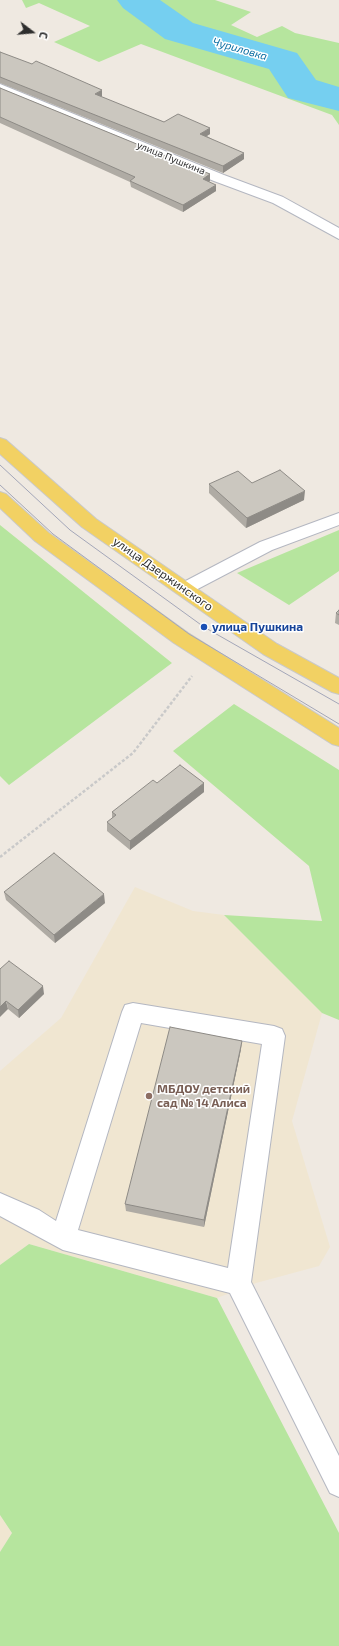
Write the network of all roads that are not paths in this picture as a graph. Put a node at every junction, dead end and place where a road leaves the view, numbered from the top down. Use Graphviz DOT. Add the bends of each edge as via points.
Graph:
graph roads {
  1 [pos="0,88"];
  2 [pos="339,234"];
  3 [pos="0,444"];
  4 [pos="0,498"];
  5 [pos="339,519"];
  6 [pos="184,589"];
  7 [pos="339,687"];
  8 [pos="339,738"];
  9 [pos="0,1204"];
  10 [pos="63,1238"];
  11 [pos="238,1283"];
  12 [pos="339,1484"];
  1 -- 2 [label="street, улица Пушкина" via="278,200"];
  3 -- 6 [label="main road, улица Дзержинского" via="89,523"];
  4 -- 8 [label="main road" via="42,537 181,638"];
  5 -- 6 [label="lane" via="266,546"];
  6 -- 7 [label="main road, улица Дзержинского" via="270,649"];
  9 -- 10 [label="lane"];
  10 -- 11 [label="lane"];
  10 -- 11 [label="lane" via="134,1012 274,1036"];
  11 -- 12 [label="lane"];
}
